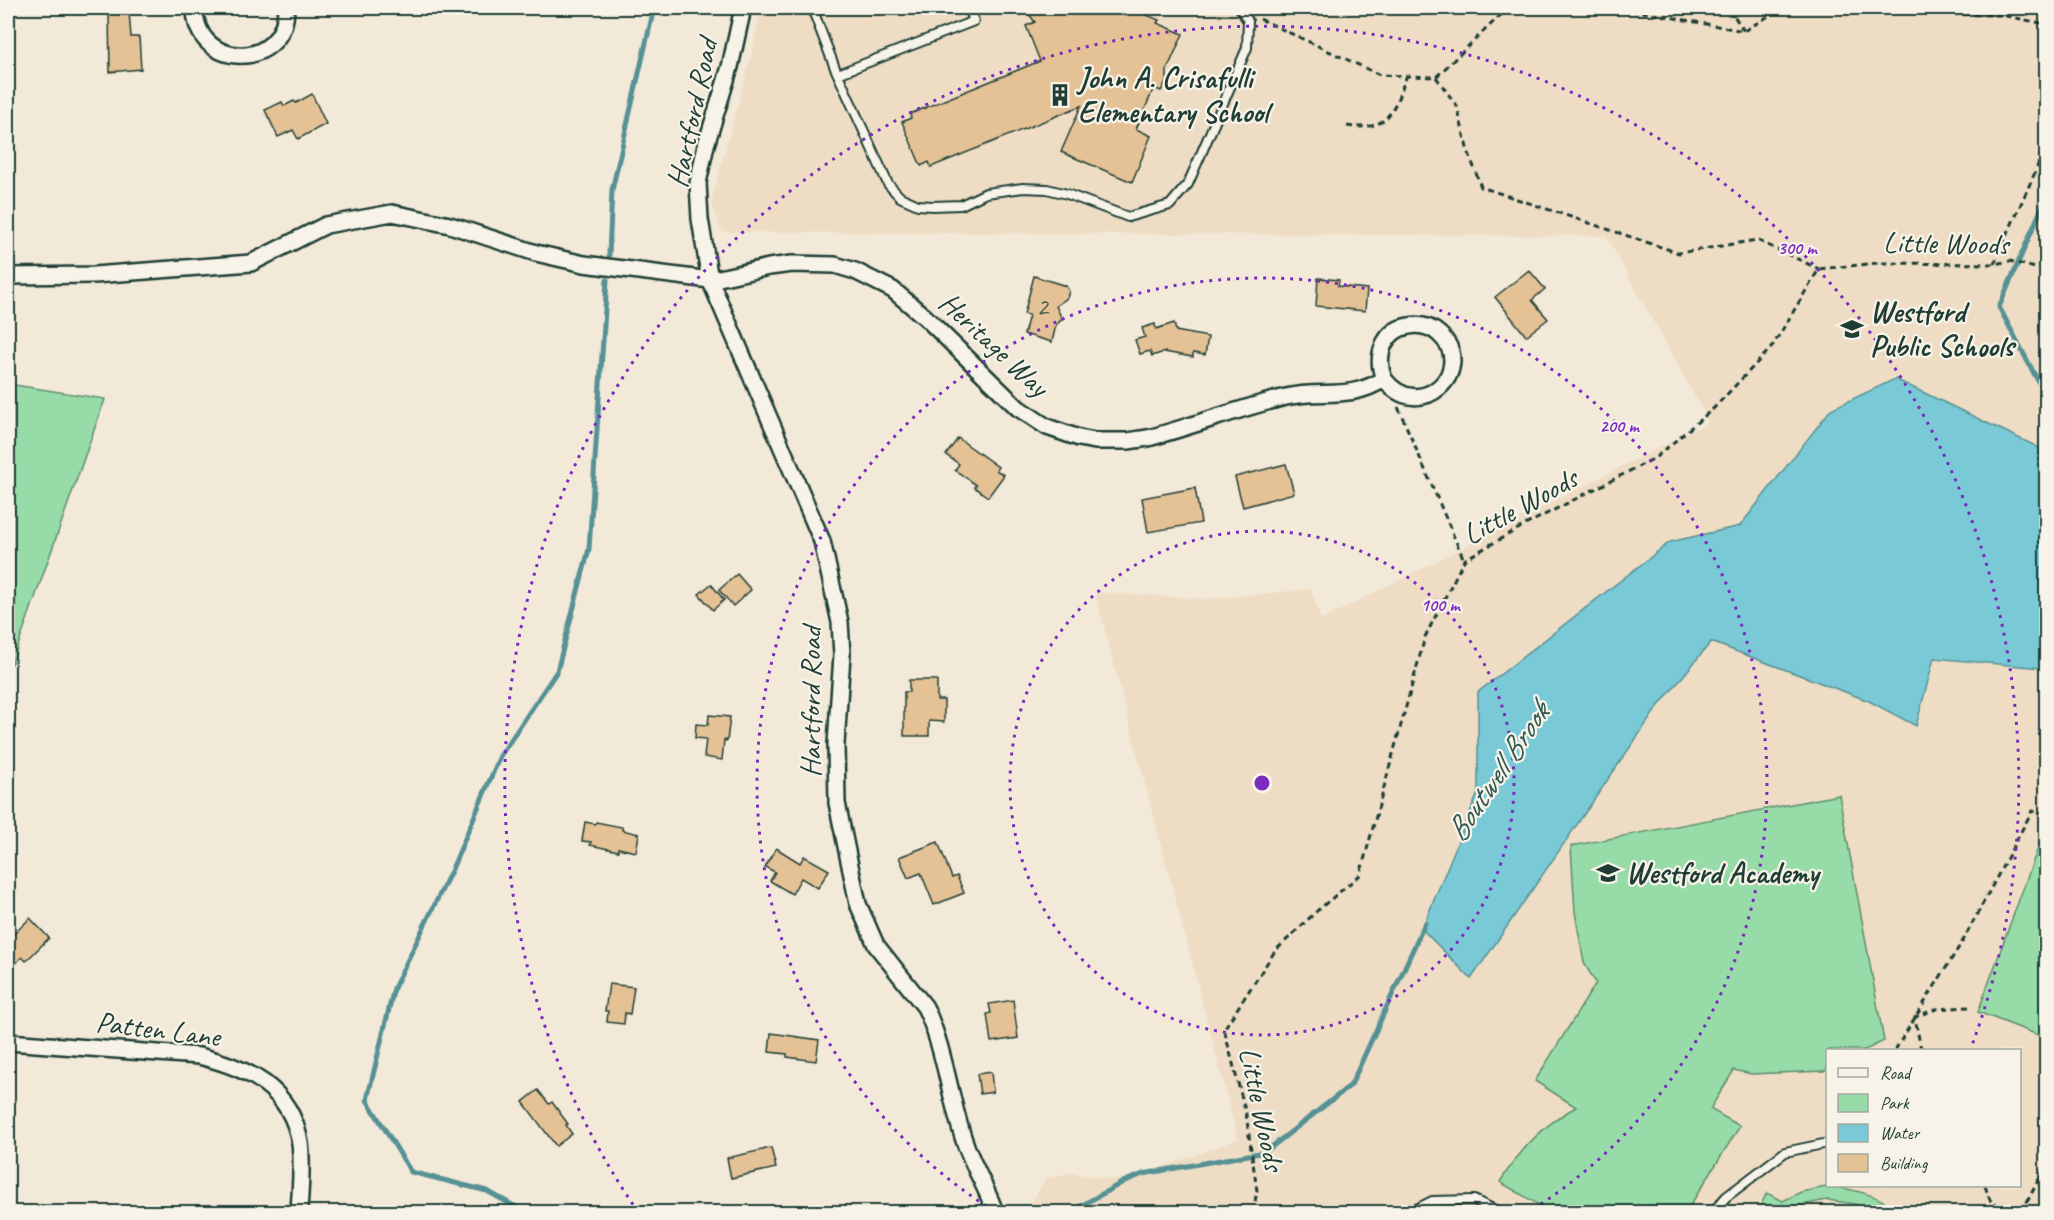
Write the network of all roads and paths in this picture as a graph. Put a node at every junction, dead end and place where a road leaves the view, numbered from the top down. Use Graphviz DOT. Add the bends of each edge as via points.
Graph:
graph roads {
  1 [pos="195,8"];
  2 [pos="286,8"];
  3 [pos="743,8"];
  4 [pos="812,8"];
  5 [pos="969,8"];
  6 [pos="1508,8"];
  7 [pos="1621,8"];
  8 [pos="1729,8"];
  9 [pos="1782,8"];
  10 [pos="1922,8"];
  11 [pos="1241,9"];
  12 [pos="2046,24"];
  13 [pos="1744,32"];
  14 [pos="838,74"];
  15 [pos="1407,75"];
  16 [pos="1436,77"];
  17 [pos="1347,126"];
  18 [pos="2046,134"];
  19 [pos="1994,264"];
  20 [pos="1819,269"];
  21 [pos="2046,271"];
  22 [pos="8,276"];
  23 [pos="710,280"];
  24 [pos="1387,382"];
  25 [pos="1464,560"];
  26 [pos="2046,813"];
  27 [pos="1969,1007"];
  28 [pos="1915,1017"];
  29 [pos="8,1042"];
  30 [pos="1896,1049"];
  31 [pos="1922,1049"];
  32 [pos="1826,1143"];
  33 [pos="2046,1165"];
  34 [pos="1986,1187"];
  35 [pos="299,1212"];
  36 [pos="995,1212"];
  37 [pos="1253,1212"];
  38 [pos="1410,1212"];
  39 [pos="1499,1212"];
  40 [pos="1713,1212"];
  41 [pos="2005,1212"];
  42 [pos="2022,1212"];
  1 -- 2 [label="street" via="197,25 207,41 223,52 241,56 260,52 275,40 284,24"];
  3 -- 23 [label="street, Hartford Road" via="698,183"];
  4 -- 14 [label="lane"];
  5 -- 14 [label="lane" via="974,21"];
  6 -- 16 [label="path"];
  7 -- 13 [label="path"];
  8 -- 13 [label="path"];
  9 -- 13 [label="path"];
  10 -- 12 [label="path" via="1941,14 2001,15"];
  11 -- 14 [label="lane" via="1248,21 1247,48 1188,184 1170,205 1128,217 1047,189 986,193 961,205 918,205 900,197 888,184"];
  11 -- 15 [label="path" via="1380,75"];
  15 -- 16 [label="path"];
  15 -- 17 [label="path" via="1395,105 1381,123 1365,129"];
  16 -- 20 [label="path" via="1456,106 1481,187 1678,253 1756,240"];
  18 -- 19 [label="path" via="2037,168"];
  19 -- 20 [label="path, Little Woods" via="1878,262"];
  19 -- 21 [label="path, Little Woods" via="2010,261"];
  20 -- 25 [label="path, Little Woods" via="1772,347 1714,408 1655,458"];
  22 -- 23 [label="street, Heritage Way" via="94,275 251,263 326,225 392,213 450,225 584,264"];
  23 -- 24 [label="street, Heritage Way" via="792,264 855,270 910,303 1018,408 1047,427 1095,441 1148,438 1288,396 1359,392"];
  23 -- 36 [label="street, Hartford Road" via="822,541 840,622 842,656 836,744 837,803 858,904 876,945 930,1018 964,1141"];
  24 -- 24 [label="street" via="1379,365 1381,350 1395,331 1418,325 1445,340 1452,363 1437,390 1416,397 1401,394"];
  24 -- 25 [label="path"];
  25 -- 37 [label="path, Little Woods" via="1425,637 1360,874 1275,951 1224,1029 1246,1113 1257,1191"];
  26 -- 28 [label="path" via="2032,811 1964,939"];
  27 -- 28 [label="path" via="1936,1009"];
  28 -- 30 [label="path"];
  28 -- 31 [label="path"];
  29 -- 35 [label="street, Patten Lane" via="199,1056 225,1062 255,1076 277,1094 295,1124 300,1145"];
  32 -- 40 [label="lane" via="1785,1152 1726,1197"];
  33 -- 42 [label="path"];
  34 -- 41 [label="path" via="1990,1200"];
  38 -- 39 [label="lane" via="1432,1201 1474,1200"];
}
